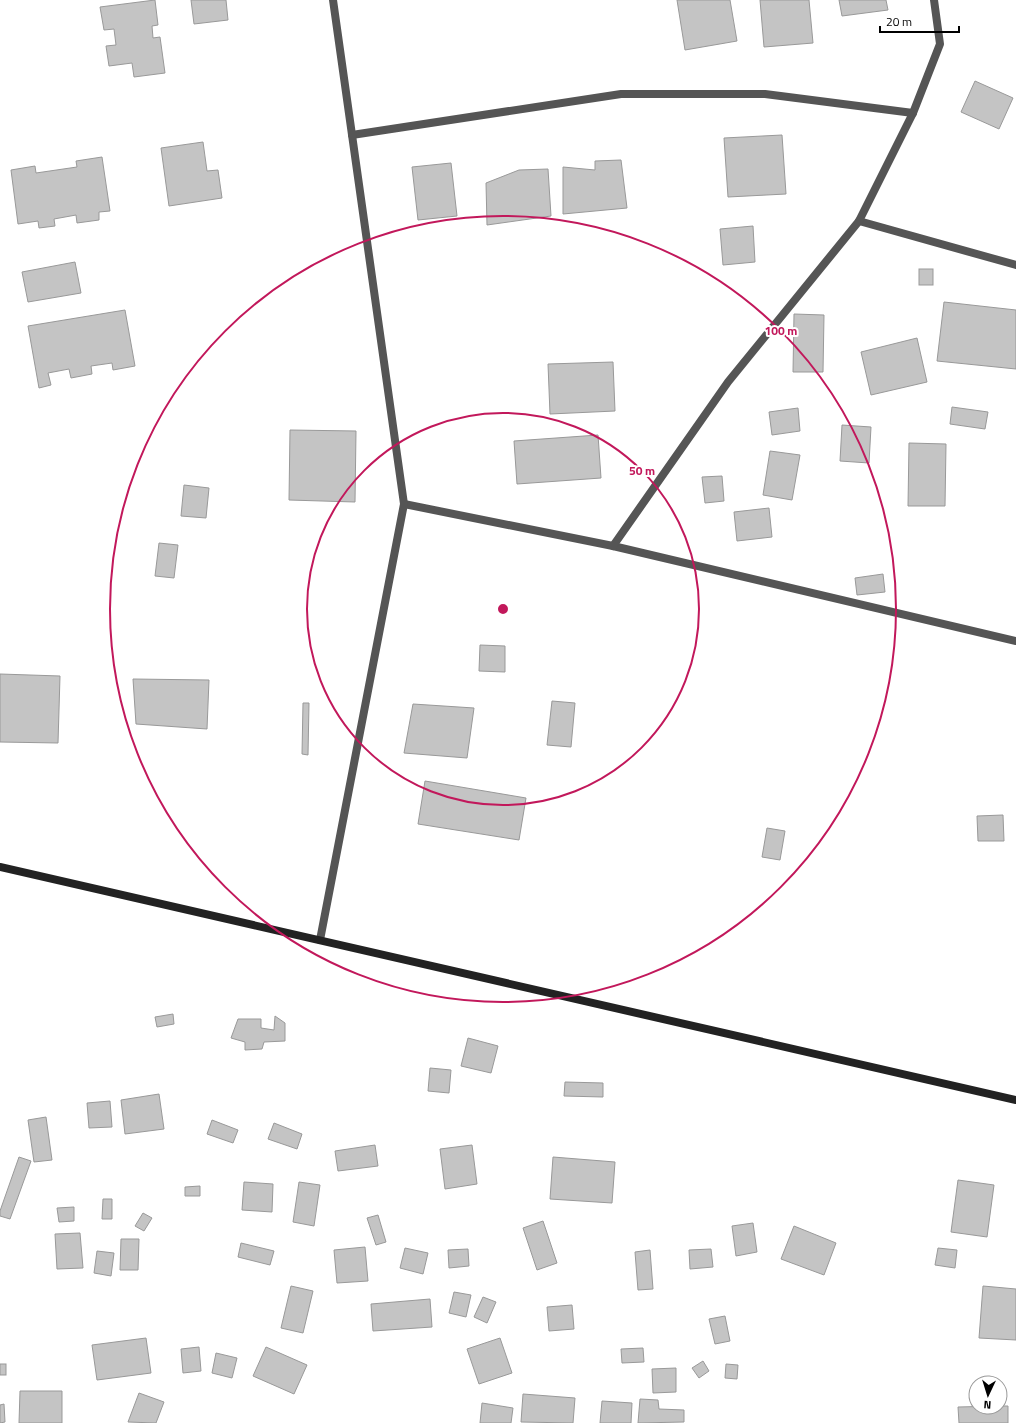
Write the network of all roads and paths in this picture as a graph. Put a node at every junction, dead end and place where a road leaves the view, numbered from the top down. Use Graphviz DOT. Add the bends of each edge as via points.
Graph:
graph roads {
  1 [pos="333,0"];
  2 [pos="934,0"];
  3 [pos="913,113"];
  4 [pos="352,135"];
  5 [pos="859,221"];
  6 [pos="1016,265"];
  7 [pos="404,504"];
  8 [pos="613,546"];
  9 [pos="1016,642"];
  10 [pos="0,867"];
  11 [pos="320,940"];
  12 [pos="1016,1100"];
  1 -- 4 [label="street"];
  2 -- 3 [label="street" via="940,44"];
  3 -- 4 [label="street" via="765,94 621,94"];
  3 -- 5 [label="street"];
  4 -- 7 [label="street"];
  5 -- 6 [label="street"];
  5 -- 8 [label="street" via="728,382"];
  7 -- 8 [label="street"];
  7 -- 11 [label="street"];
  8 -- 9 [label="street"];
  10 -- 11 [label="main road"];
  11 -- 12 [label="main road"];
}
